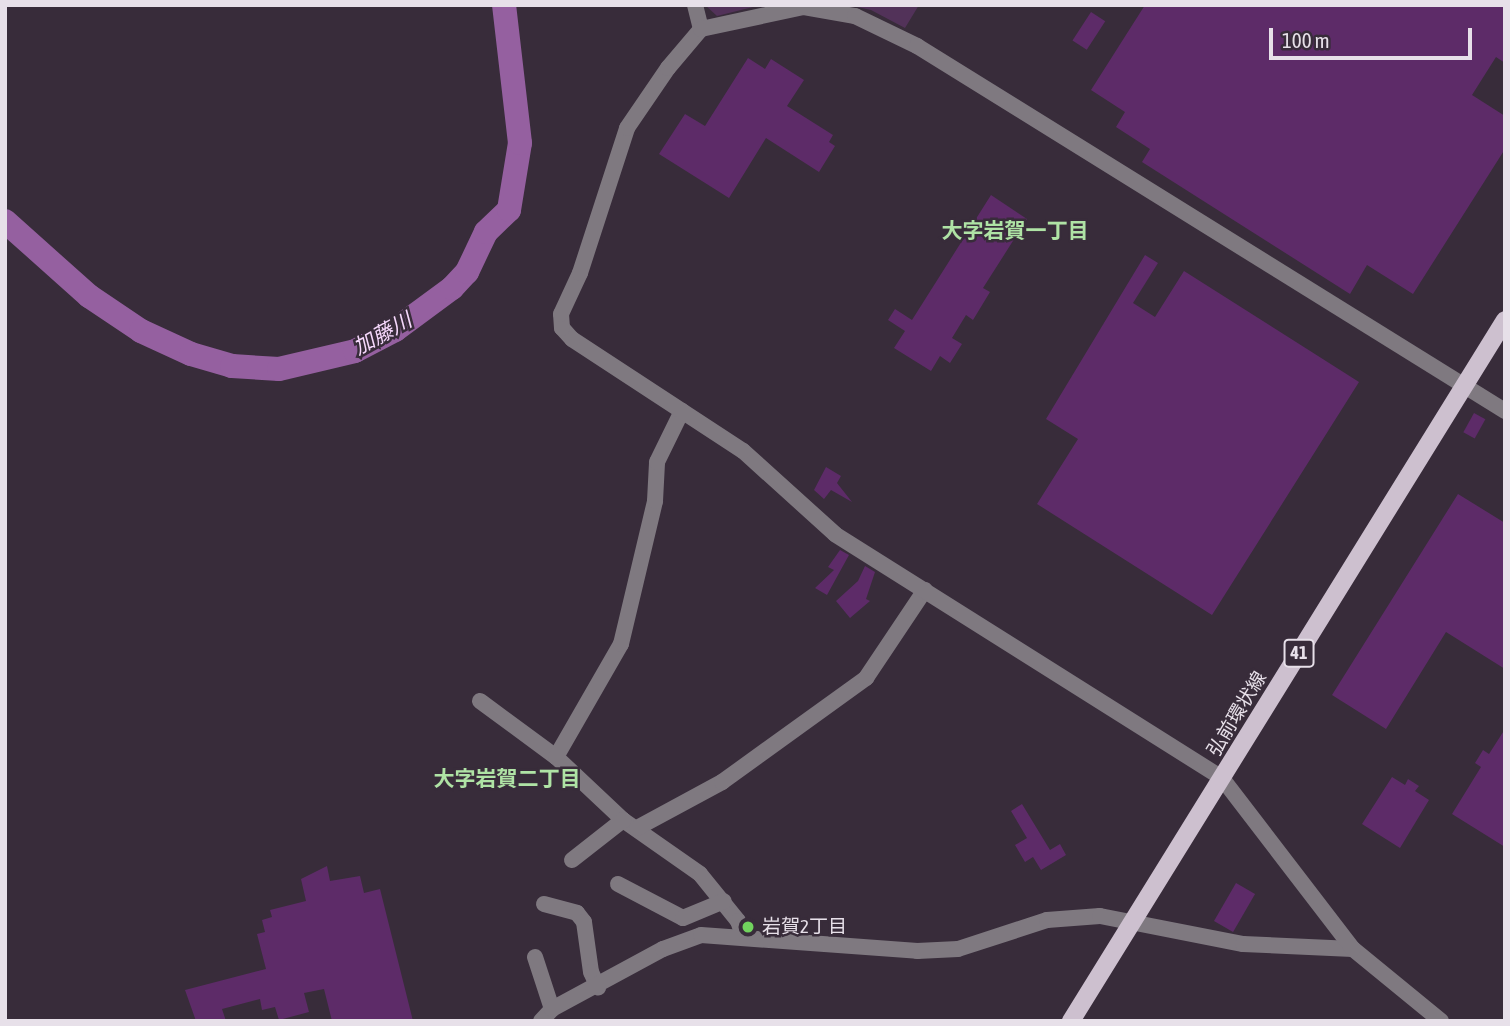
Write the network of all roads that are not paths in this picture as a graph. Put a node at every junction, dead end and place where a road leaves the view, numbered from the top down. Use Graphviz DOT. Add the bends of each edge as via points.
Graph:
graph roads {
  1 [pos="695,5"];
  2 [pos="701,29"];
  3 [pos="1505,320"];
  4 [pos="1463,385"];
  5 [pos="682,411"];
  6 [pos="1505,411"];
  7 [pos="925,590"];
  8 [pos="480,701"];
  9 [pos="556,757"];
  10 [pos="1223,778"];
  11 [pos="630,824"];
  12 [pos="572,860"];
  13 [pos="618,884"];
  14 [pos="724,901"];
  15 [pos="544,904"];
  16 [pos="1134,920"];
  17 [pos="744,939"];
  18 [pos="1353,949"];
  19 [pos="535,957"];
  20 [pos="598,987"];
  21 [pos="547,1015"];
  22 [pos="1071,1021"];
  23 [pos="1441,1021"];
  1 -- 2 [label="street"];
  2 -- 4 [label="street" via="804,7 879,25"];
  2 -- 5 [label="street" via="631,119 580,273 561,314 562,328 572,339"];
  3 -- 4 [label="main road, 弘前環状線 / 41"];
  4 -- 6 [label="street"];
  4 -- 10 [label="main road, 弘前環状線 / 41"];
  5 -- 7 [label="street" via="743,451 835,534"];
  5 -- 9 [label="street" via="657,462 655,500 621,644"];
  7 -- 10 [label="street"];
  7 -- 11 [label="street" via="866,678 722,782"];
  8 -- 9 [label="street"];
  9 -- 11 [label="street"];
  10 -- 16 [label="main road, 弘前環状線 / 41"];
  10 -- 18 [label="street"];
  11 -- 12 [label="street"];
  11 -- 14 [label="street" via="700,874"];
  13 -- 14 [label="street" via="683,918"];
  14 -- 17 [label="street"];
  15 -- 20 [label="street" via="577,913 584,922 591,972"];
  16 -- 17 [label="street" via="1057,918 958,949 917,951"];
  16 -- 18 [label="street" via="1243,944"];
  16 -- 22 [label="main road, 弘前環状線 / 41"];
  17 -- 20 [label="street" via="701,935 684,939"];
  18 -- 23 [label="street"];
  19 -- 21 [label="street"];
  20 -- 21 [label="street"];
}
